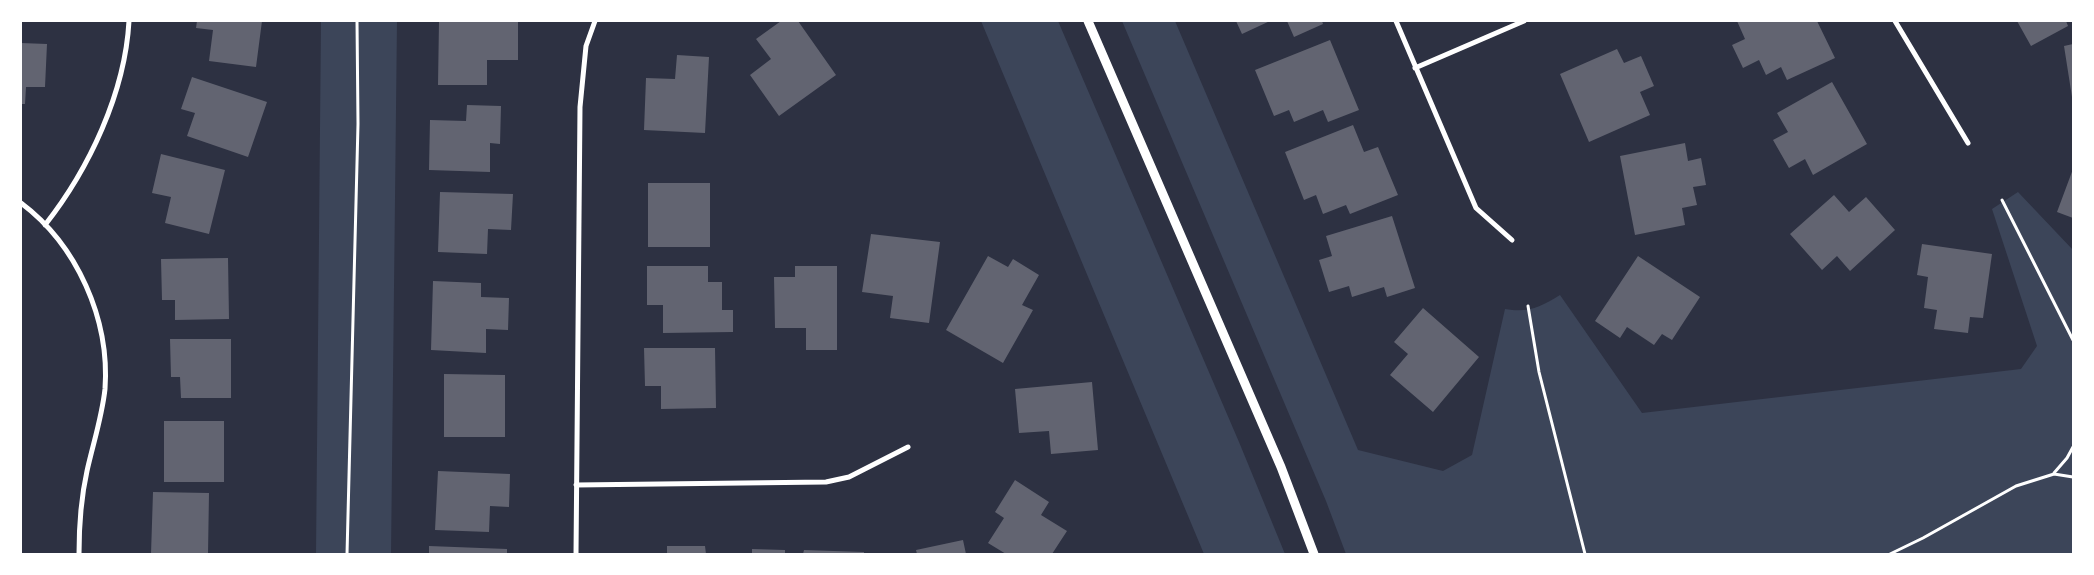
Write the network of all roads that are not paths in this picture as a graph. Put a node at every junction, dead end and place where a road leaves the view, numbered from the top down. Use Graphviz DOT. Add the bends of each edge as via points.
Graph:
graph roads {
  1 [pos="129,21"];
  2 [pos="595,21"];
  3 [pos="1088,21"];
  4 [pos="1396,21"];
  5 [pos="1524,21"];
  6 [pos="1895,21"];
  7 [pos="1416,68"];
  8 [pos="1968,143"];
  9 [pos="21,203"];
  10 [pos="45,225"];
  11 [pos="1512,240"];
  12 [pos="908,447"];
  13 [pos="576,484"];
  14 [pos="79,554"];
  15 [pos="576,554"];
  16 [pos="1314,554"];
  1 -- 10 [label="street" via="123,62 98,138 83,171"];
  2 -- 13 [label="street" via="586,46 580,107"];
  3 -- 16 [label="street" via="1281,467"];
  4 -- 7 [label="street"];
  5 -- 7 [label="street"];
  6 -- 8 [label="street"];
  7 -- 11 [label="street" via="1476,208"];
  9 -- 10 [label="street"];
  10 -- 14 [label="street" via="75,262 93,302 104,346 105,390 83,494"];
  12 -- 13 [label="street" via="849,477 826,482"];
  13 -- 15 [label="street"];
}
